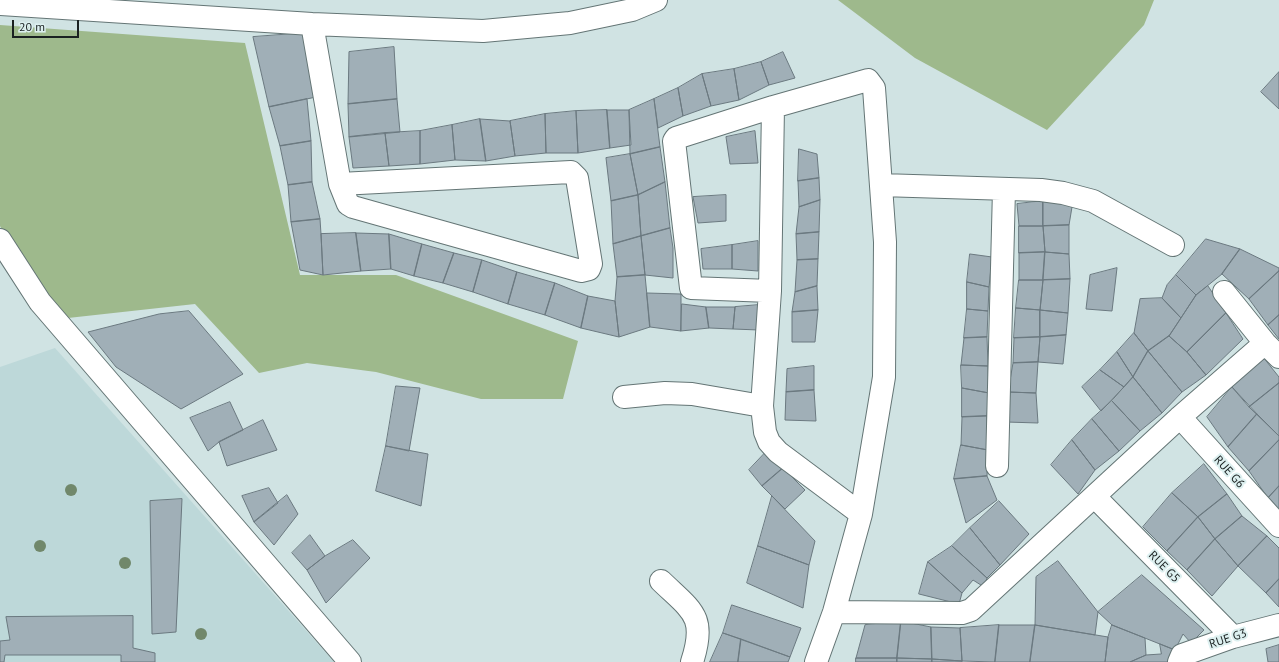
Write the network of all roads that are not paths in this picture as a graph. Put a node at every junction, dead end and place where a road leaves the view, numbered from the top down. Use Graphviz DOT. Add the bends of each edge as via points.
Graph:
graph roads {
  1 [pos="656,0"];
  2 [pos="0,4"];
  3 [pos="88,5"];
  4 [pos="312,24"];
  5 [pos="773,107"];
  6 [pos="340,184"];
  7 [pos="881,185"];
  8 [pos="1004,189"];
  9 [pos="0,240"];
  10 [pos="1173,245"];
  11 [pos="770,291"];
  12 [pos="1224,292"];
  13 [pos="1272,350"];
  14 [pos="624,397"];
  15 [pos="762,406"];
  16 [pos="1180,417"];
  17 [pos="997,466"];
  18 [pos="1095,498"];
  19 [pos="861,514"];
  20 [pos="1279,526"];
  21 [pos="661,581"];
  22 [pos="834,612"];
  23 [pos="1279,625"];
  24 [pos="1233,636"];
  25 [pos="1179,660"];
  26 [pos="350,662"];
  27 [pos="692,662"];
  28 [pos="816,662"];
  1 -- 4 [label="street" via="632,10 570,23 483,31"];
  2 -- 3 [label="street"];
  3 -- 4 [label="street"];
  4 -- 6 [label="street"];
  5 -- 7 [label="street" via="865,80 870,81 874,88"];
  5 -- 11 [label="street"];
  5 -- 11 [label="street" via="676,138 673,144 691,288"];
  6 -- 6 [label="street" via="571,172 577,178 590,269 581,270 358,210 348,204"];
  7 -- 8 [label="street"];
  7 -- 19 [label="street" via="885,242 884,377"];
  8 -- 10 [label="street" via="1063,193 1093,201"];
  8 -- 17 [label="street"];
  9 -- 26 [label="street" via="40,302"];
  11 -- 15 [label="street"];
  12 -- 13 [label="street"];
  13 -- 16 [label="street"];
  14 -- 15 [label="street" via="665,393 692,394"];
  15 -- 19 [label="street" via="765,432 769,442 778,452"];
  16 -- 18 [label="street"];
  16 -- 20 [label="street, RUE G6"];
  18 -- 22 [label="street" via="971,610 962,613"];
  18 -- 24 [label="street, RUE G5"];
  19 -- 22 [label="street"];
  21 -- 27 [label="street" via="694,612 699,631"];
  22 -- 28 [label="street"];
  23 -- 24 [label="street, RUE G3"];
  24 -- 25 [label="street, RUE G3" via="1182,655"];
}
